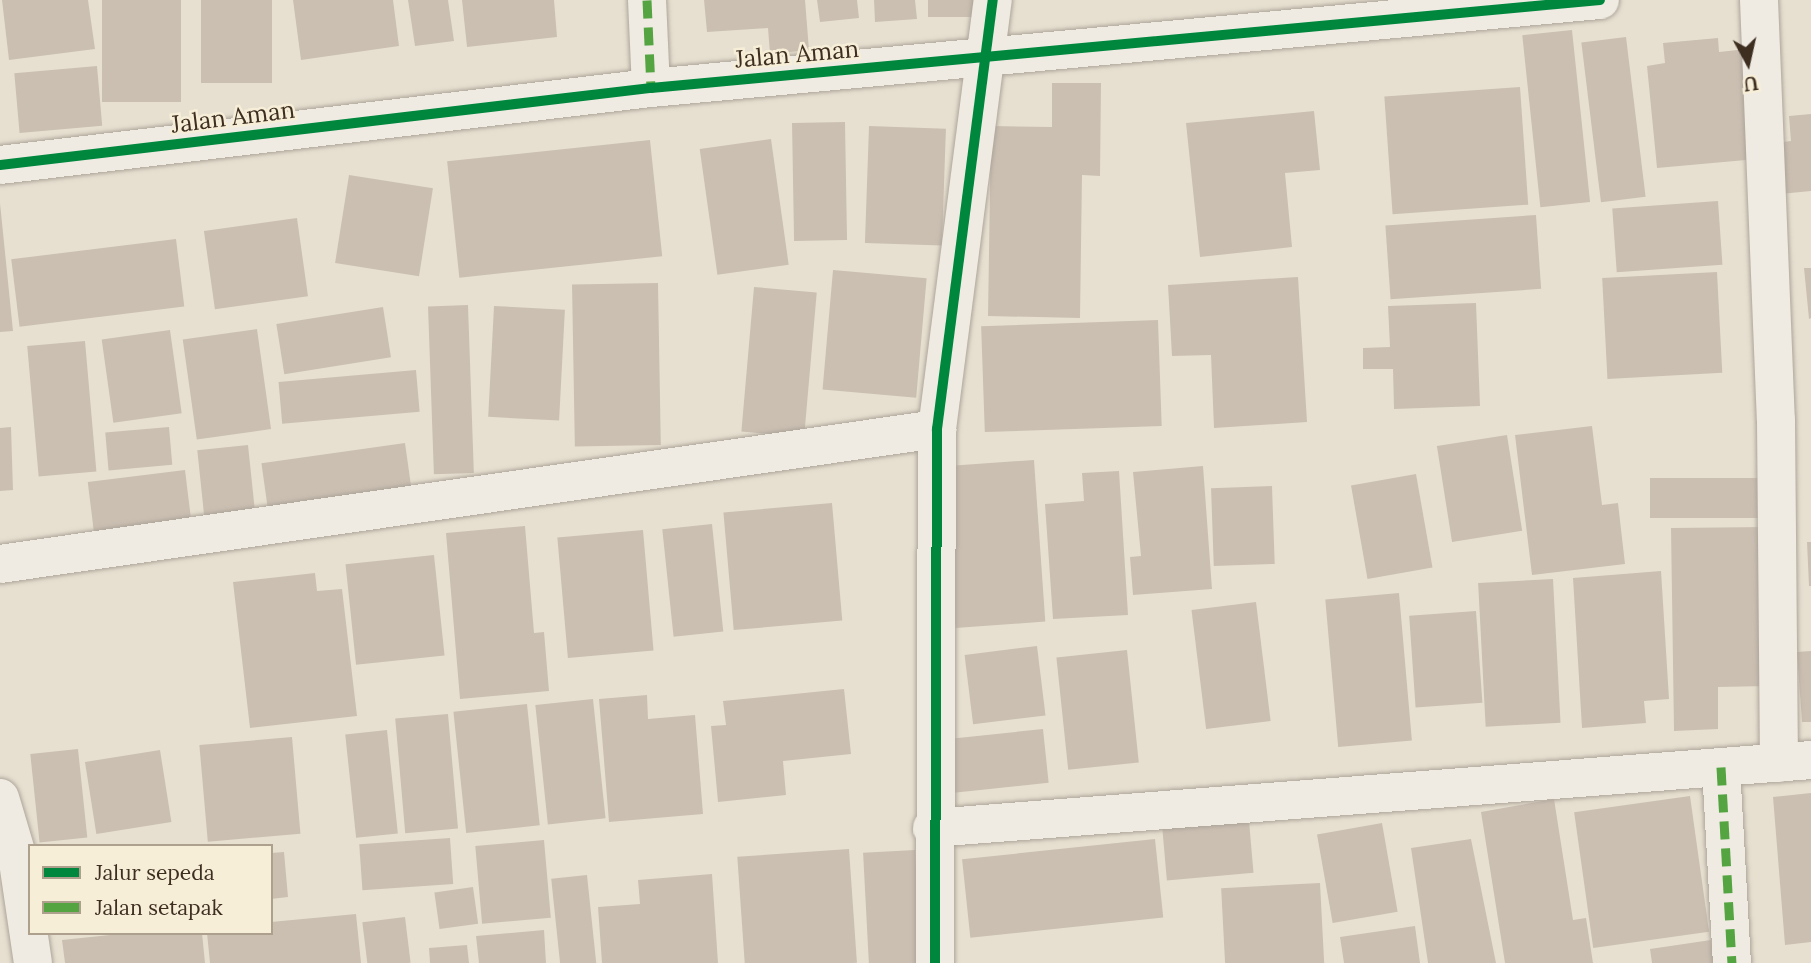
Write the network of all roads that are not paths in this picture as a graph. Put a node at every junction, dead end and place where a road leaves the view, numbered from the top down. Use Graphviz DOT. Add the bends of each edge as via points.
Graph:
graph roads {
  1 [pos="647,0"];
  2 [pos="993,0"];
  3 [pos="1600,0"];
  4 [pos="1759,0"];
  5 [pos="986,58"];
  6 [pos="651,88"];
  7 [pos="0,165"];
  8 [pos="937,429"];
  9 [pos="0,564"];
  10 [pos="1795,762"];
  11 [pos="1721,767"];
  12 [pos="0,798"];
  13 [pos="932,828"];
  14 [pos="28,929"];
  15 [pos="29,935"];
  16 [pos="33,963"];
  17 [pos="935,963"];
  18 [pos="1732,963"];
  1 -- 6 [label="street"];
  2 -- 5 [label="street"];
  3 -- 5 [label="street, Jalan Aman"];
  4 -- 10 [label="street"];
  5 -- 6 [label="street, Jalan Aman"];
  5 -- 8 [label="street"];
  6 -- 7 [label="street, Jalan Aman"];
  8 -- 9 [label="street"];
  8 -- 13 [label="street"];
  10 -- 11 [label="street"];
  11 -- 13 [label="street"];
  11 -- 18 [label="street"];
  12 -- 14 [label="street" via="17,855"];
  13 -- 17 [label="street"];
  15 -- 16 [label="street"];
}
